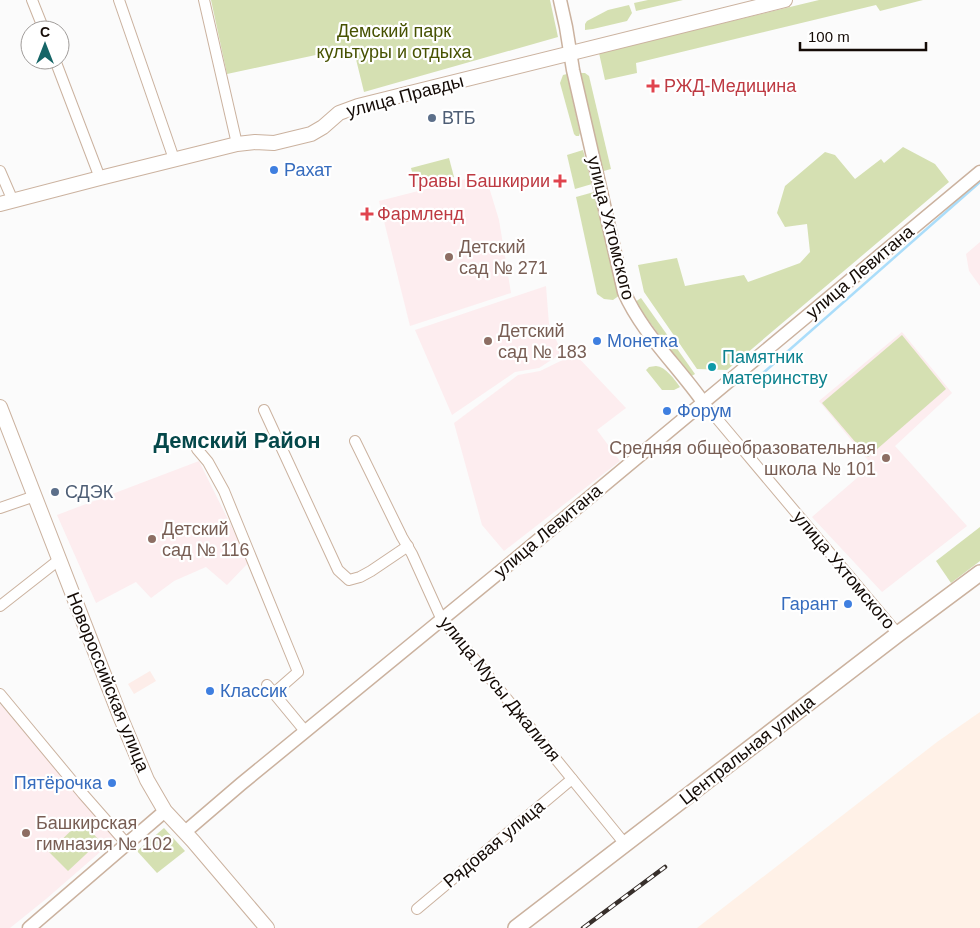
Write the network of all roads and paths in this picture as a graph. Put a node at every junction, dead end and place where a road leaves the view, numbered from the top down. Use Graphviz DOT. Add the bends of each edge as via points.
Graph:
graph roads {
  1 [pos="32,0"];
  2 [pos="119,0"];
  3 [pos="204,0"];
  4 [pos="560,0"];
  5 [pos="785,0"];
  6 [pos="40,20"];
  7 [pos="571,54"];
  8 [pos="59,70"];
  9 [pos="237,144"];
  10 [pos="174,159"];
  11 [pos="0,171"];
  12 [pos="980,172"];
  13 [pos="100,178"];
  14 [pos="6,203"];
  15 [pos="703,402"];
  16 [pos="0,407"];
  17 [pos="264,410"];
  18 [pos="355,441"];
  19 [pos="197,449"];
  20 [pos="35,496"];
  21 [pos="0,508"];
  22 [pos="408,546"];
  23 [pos="60,559"];
  24 [pos="980,573"];
  25 [pos="0,606"];
  26 [pos="441,618"];
  27 [pos="898,634"];
  28 [pos="0,694"];
  29 [pos="305,731"];
  30 [pos="572,779"];
  31 [pos="165,811"];
  32 [pos="186,832"];
  33 [pos="126,843"];
  34 [pos="625,844"];
  35 [pos="417,909"];
  36 [pos="29,928"];
  37 [pos="267,928"];
  38 [pos="516,928"];
  1 -- 6 [label="street"];
  2 -- 10 [label="street"];
  3 -- 9 [label="street"];
  4 -- 7 [label="street, улица Ухтомского"];
  5 -- 7 [label="main road, улица Правды"];
  7 -- 9 [label="main road, улица Правды" via="358,106 339,113 318,130 304,136 274,143"];
  7 -- 15 [label="street, улица Ухтомского" via="624,292 662,352"];
  8 -- 13 [label="street"];
  9 -- 10 [label="main road, улица Правды"];
  10 -- 13 [label="main road, улица Правды"];
  11 -- 14 [label="street"];
  12 -- 15 [label="street, улица Левитана"];
  13 -- 14 [label="main road, улица Правды"];
  15 -- 26 [label="street, улица Левитана"];
  15 -- 27 [label="street, улица Ухтомского"];
  16 -- 20 [label="main road, Новороссийская улица"];
  17 -- 22 [label="street" via="338,570 349,580 360,577"];
  18 -- 22 [label="street, улица Мусы Джалиля"];
  19 -- 29 [label="street" via="224,491 298,672 270,689"];
  20 -- 21 [label="street"];
  20 -- 23 [label="main road, Новороссийская улица"];
  22 -- 26 [label="street, улица Мусы Джалиля"];
  23 -- 25 [label="street"];
  23 -- 31 [label="main road, Новороссийская улица" via="120,716 147,780"];
  24 -- 27 [label="main road, Центральная улица"];
  26 -- 29 [label="street, улица Левитана"];
  26 -- 30 [label="street, улица Мусы Джалиля"];
  27 -- 34 [label="main road, Центральная улица"];
  28 -- 33 [label="street"];
  29 -- 32 [label="street, улица Левитана"];
  30 -- 34 [label="street, улица Мусы Джалиля"];
  30 -- 35 [label="street, Рядовая улица"];
  31 -- 32 [label="main road, Новороссийская улица"];
  31 -- 33 [label="street"];
  32 -- 37 [label="main road, Новороссийская улица"];
  33 -- 36 [label="street"];
  34 -- 38 [label="main road, Центральная улица"];
}
